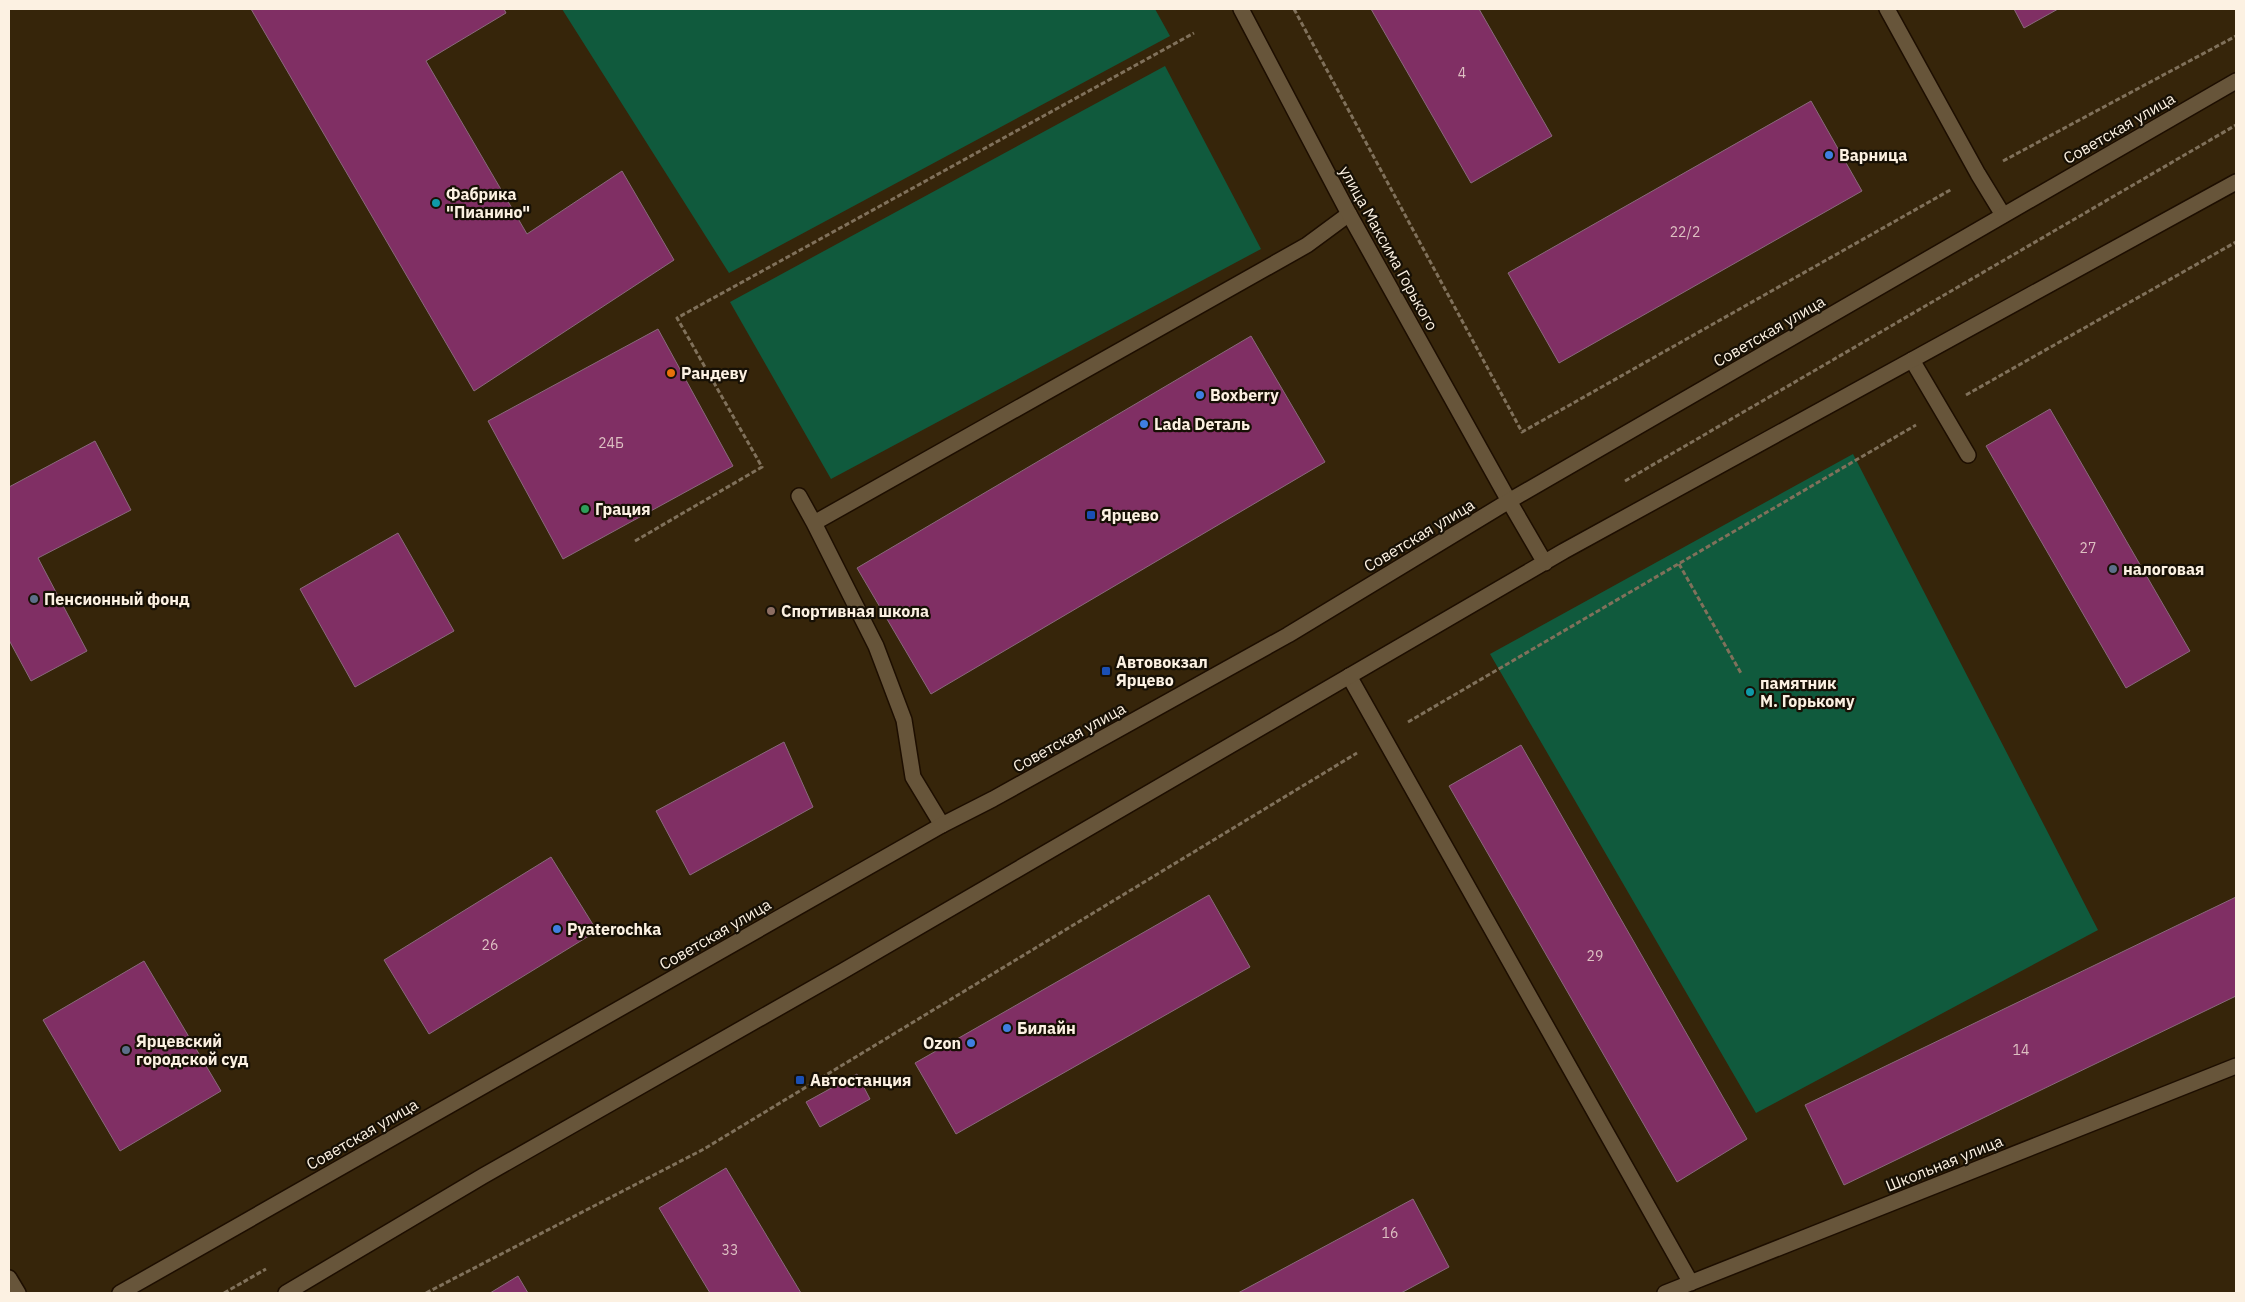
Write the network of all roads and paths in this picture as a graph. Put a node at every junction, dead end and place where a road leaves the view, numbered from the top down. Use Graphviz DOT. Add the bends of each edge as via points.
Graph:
graph roads {
  1 [pos="1241,9"];
  2 [pos="1294,9"];
  3 [pos="1887,9"];
  4 [pos="1194,33"];
  5 [pos="2236,36"];
  6 [pos="2236,81"];
  7 [pos="2236,125"];
  8 [pos="1978,174"];
  9 [pos="2236,182"];
  10 [pos="1349,214"];
  11 [pos="2003,215"];
  12 [pos="2236,242"];
  13 [pos="1912,360"];
  14 [pos="1960,399"];
  15 [pos="1918,424"];
  16 [pos="1968,455"];
  17 [pos="1618,485"];
  18 [pos="799,496"];
  19 [pos="1509,502"];
  20 [pos="814,523"];
  21 [pos="635,541"];
  22 [pos="1545,563"];
  23 [pos="1679,564"];
  24 [pos="1742,675"];
  25 [pos="1349,676"];
  26 [pos="1384,737"];
  27 [pos="942,826"];
  28 [pos="2236,1066"];
  29 [pos="9,1278"];
  30 [pos="1690,1283"];
  31 [pos="18,1293"];
  32 [pos="120,1293"];
  33 [pos="286,1293"];
  34 [pos="426,1293"];
  35 [pos="1665,1293"];
  1 -- 10 [label="main road, улица Максима Горького"];
  2 -- 8 [label="path" via="1522,432"];
  3 -- 8 [label="main road"];
  4 -- 21 [label="path" via="677,318 762,467"];
  5 -- 8 [label="path"];
  6 -- 11 [label="main road, Советская улица"];
  7 -- 17 [label="path"];
  8 -- 11 [label="main road"];
  9 -- 13 [label="main road"];
  10 -- 19 [label="main road, улица Максима Горького"];
  10 -- 20 [label="main road" via="1307,245"];
  11 -- 19 [label="main road, Советская улица"];
  12 -- 14 [label="path"];
  13 -- 16 [label="main road"];
  13 -- 22 [label="main road"];
  15 -- 23 [label="path"];
  18 -- 20 [label="main road"];
  19 -- 22 [label="main road, улица Максима Горького"];
  19 -- 27 [label="main road, Советская улица" via="1288,635"];
  20 -- 27 [label="main road" via="876,646 904,720 913,777"];
  22 -- 25 [label="main road"];
  23 -- 24 [label="path"];
  23 -- 26 [label="path"];
  25 -- 26 [label="main road"];
  25 -- 33 [label="main road"];
  26 -- 30 [label="main road"];
  26 -- 34 [label="path" via="704,1149"];
  27 -- 32 [label="main road, Советская улица"];
  28 -- 30 [label="main road, Школьная улица"];
  29 -- 31 [label="main road"];
  30 -- 35 [label="main road, Школьная улица"];
}
